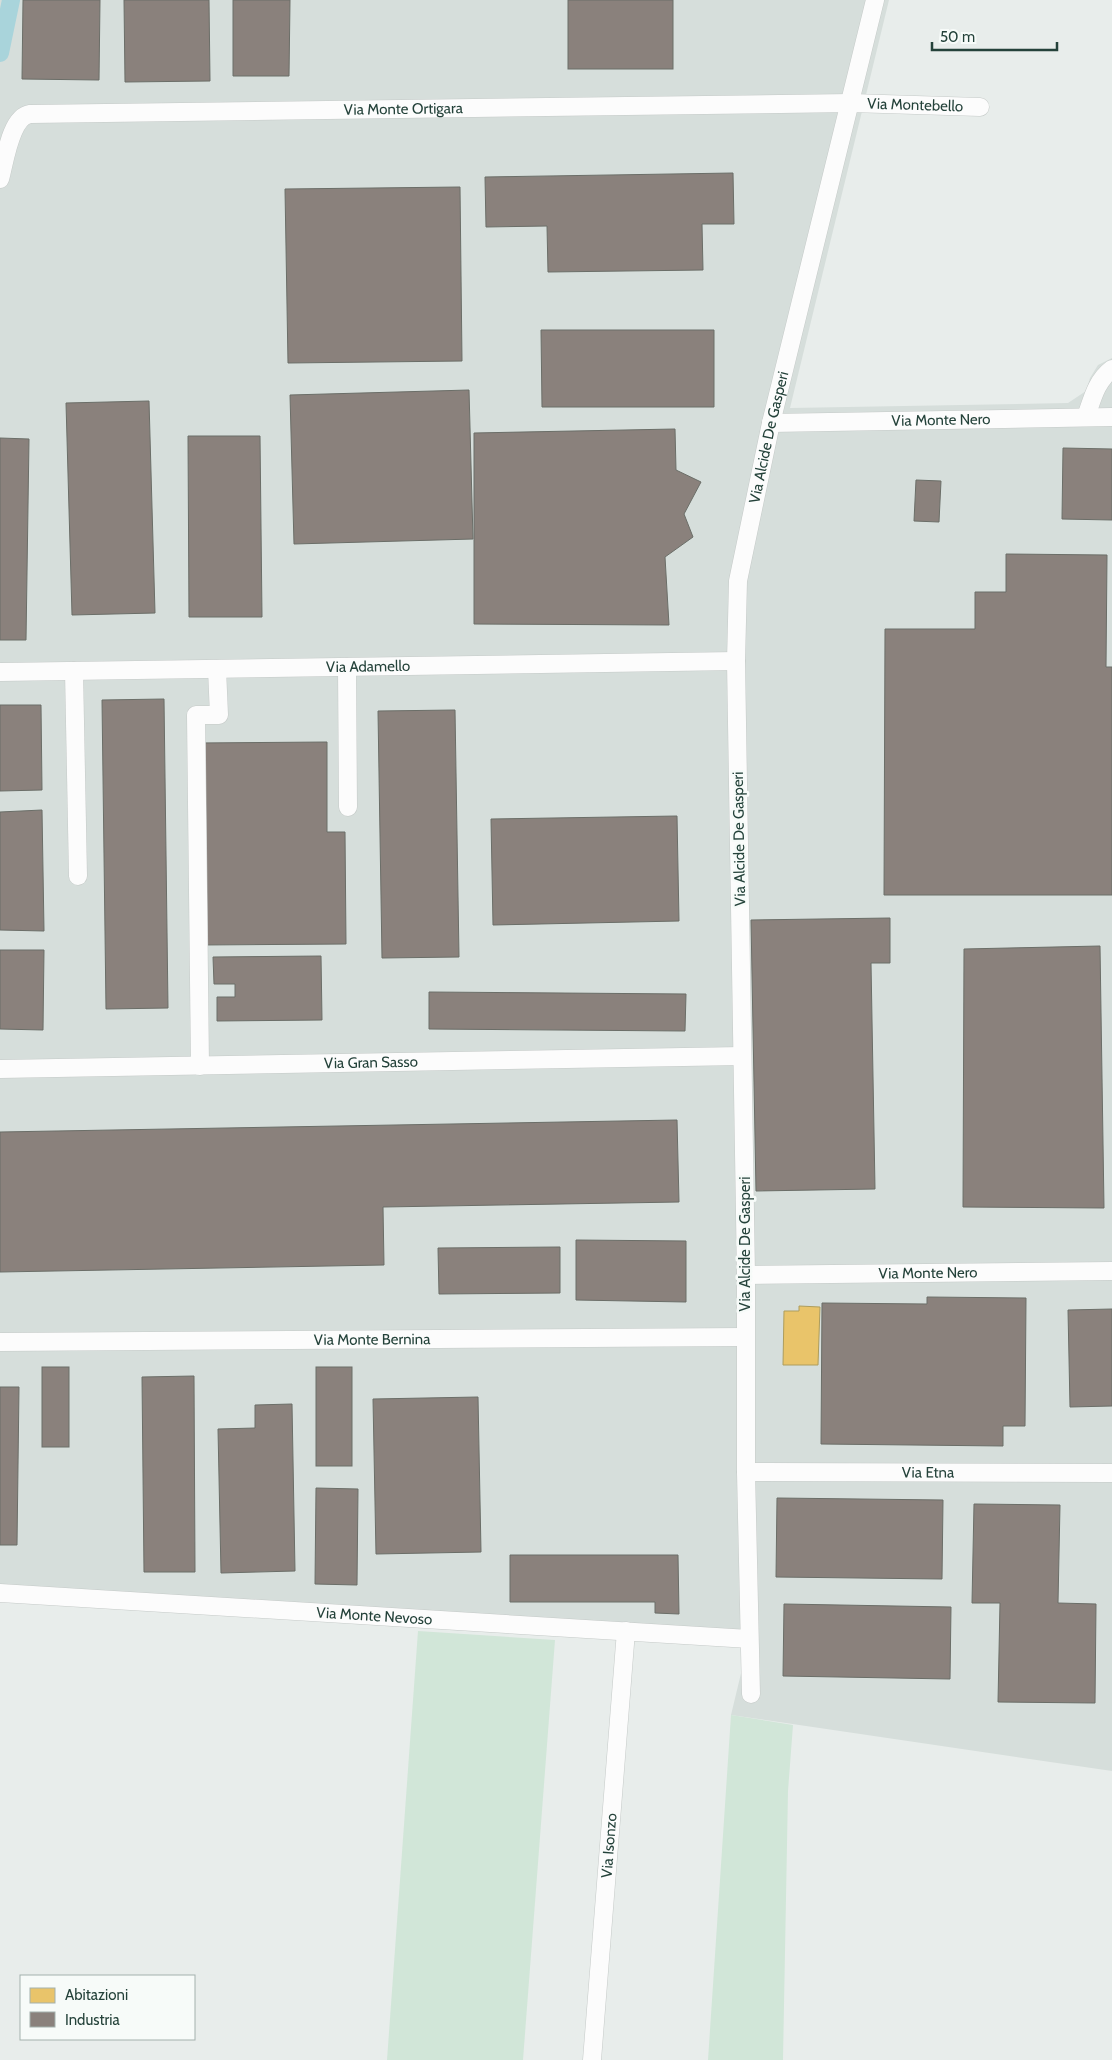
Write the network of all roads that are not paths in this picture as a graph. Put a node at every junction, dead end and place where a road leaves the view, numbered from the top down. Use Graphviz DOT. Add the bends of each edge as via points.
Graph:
graph roads {
  1 [pos="875,0"];
  2 [pos="850,103"];
  3 [pos="980,107"];
  4 [pos="0,179"];
  5 [pos="1112,369"];
  6 [pos="1086,417"];
  7 [pos="1112,417"];
  8 [pos="771,423"];
  9 [pos="736,661"];
  10 [pos="347,667"];
  11 [pos="217,669"];
  12 [pos="74,671"];
  13 [pos="0,672"];
  14 [pos="348,807"];
  15 [pos="78,876"];
  16 [pos="742,1056"];
  17 [pos="200,1066"];
  18 [pos="0,1069"];
  19 [pos="1112,1271"];
  20 [pos="746,1275"];
  21 [pos="745,1337"];
  22 [pos="0,1342"];
  23 [pos="746,1472"];
  24 [pos="1112,1473"];
  25 [pos="0,1593"];
  26 [pos="626,1631"];
  27 [pos="749,1639"];
  28 [pos="751,1694"];
  29 [pos="592,2060"];
  1 -- 2 [label="street, Via Alcide De Gasperi"];
  2 -- 3 [label="street, Via Montebello"];
  2 -- 4 [label="street, Via Monte Ortigara" via="30,114 20,118 14,128"];
  2 -- 8 [label="street, Via Alcide De Gasperi"];
  5 -- 6 [label="street" via="1097,386"];
  6 -- 7 [label="street, Via Monte Nero"];
  6 -- 8 [label="street, Via Monte Nero"];
  8 -- 9 [label="street, Via Alcide De Gasperi" via="738,580"];
  9 -- 10 [label="street, Via Adamello"];
  9 -- 16 [label="street, Via Alcide De Gasperi"];
  10 -- 11 [label="street, Via Adamello"];
  10 -- 14 [label="street"];
  11 -- 12 [label="street, Via Adamello"];
  11 -- 17 [label="street" via="219,715 196,715"];
  12 -- 13 [label="street, Via Adamello"];
  12 -- 15 [label="street"];
  16 -- 17 [label="street, Via Gran Sasso"];
  16 -- 20 [label="street, Via Alcide De Gasperi"];
  17 -- 18 [label="street, Via Gran Sasso"];
  19 -- 20 [label="street, Via Monte Nero"];
  20 -- 21 [label="street, Via Alcide De Gasperi"];
  21 -- 22 [label="street, Via Monte Bernina"];
  21 -- 23 [label="street, Via Alcide De Gasperi"];
  23 -- 24 [label="street, Via Etna"];
  23 -- 27 [label="street, Via Alcide De Gasperi"];
  25 -- 26 [label="street, Via Monte Nevoso"];
  26 -- 27 [label="street, Via Monte Nevoso"];
  26 -- 29 [label="street, Via Isonzo"];
  27 -- 28 [label="street, Via Alcide De Gasperi"];
}
